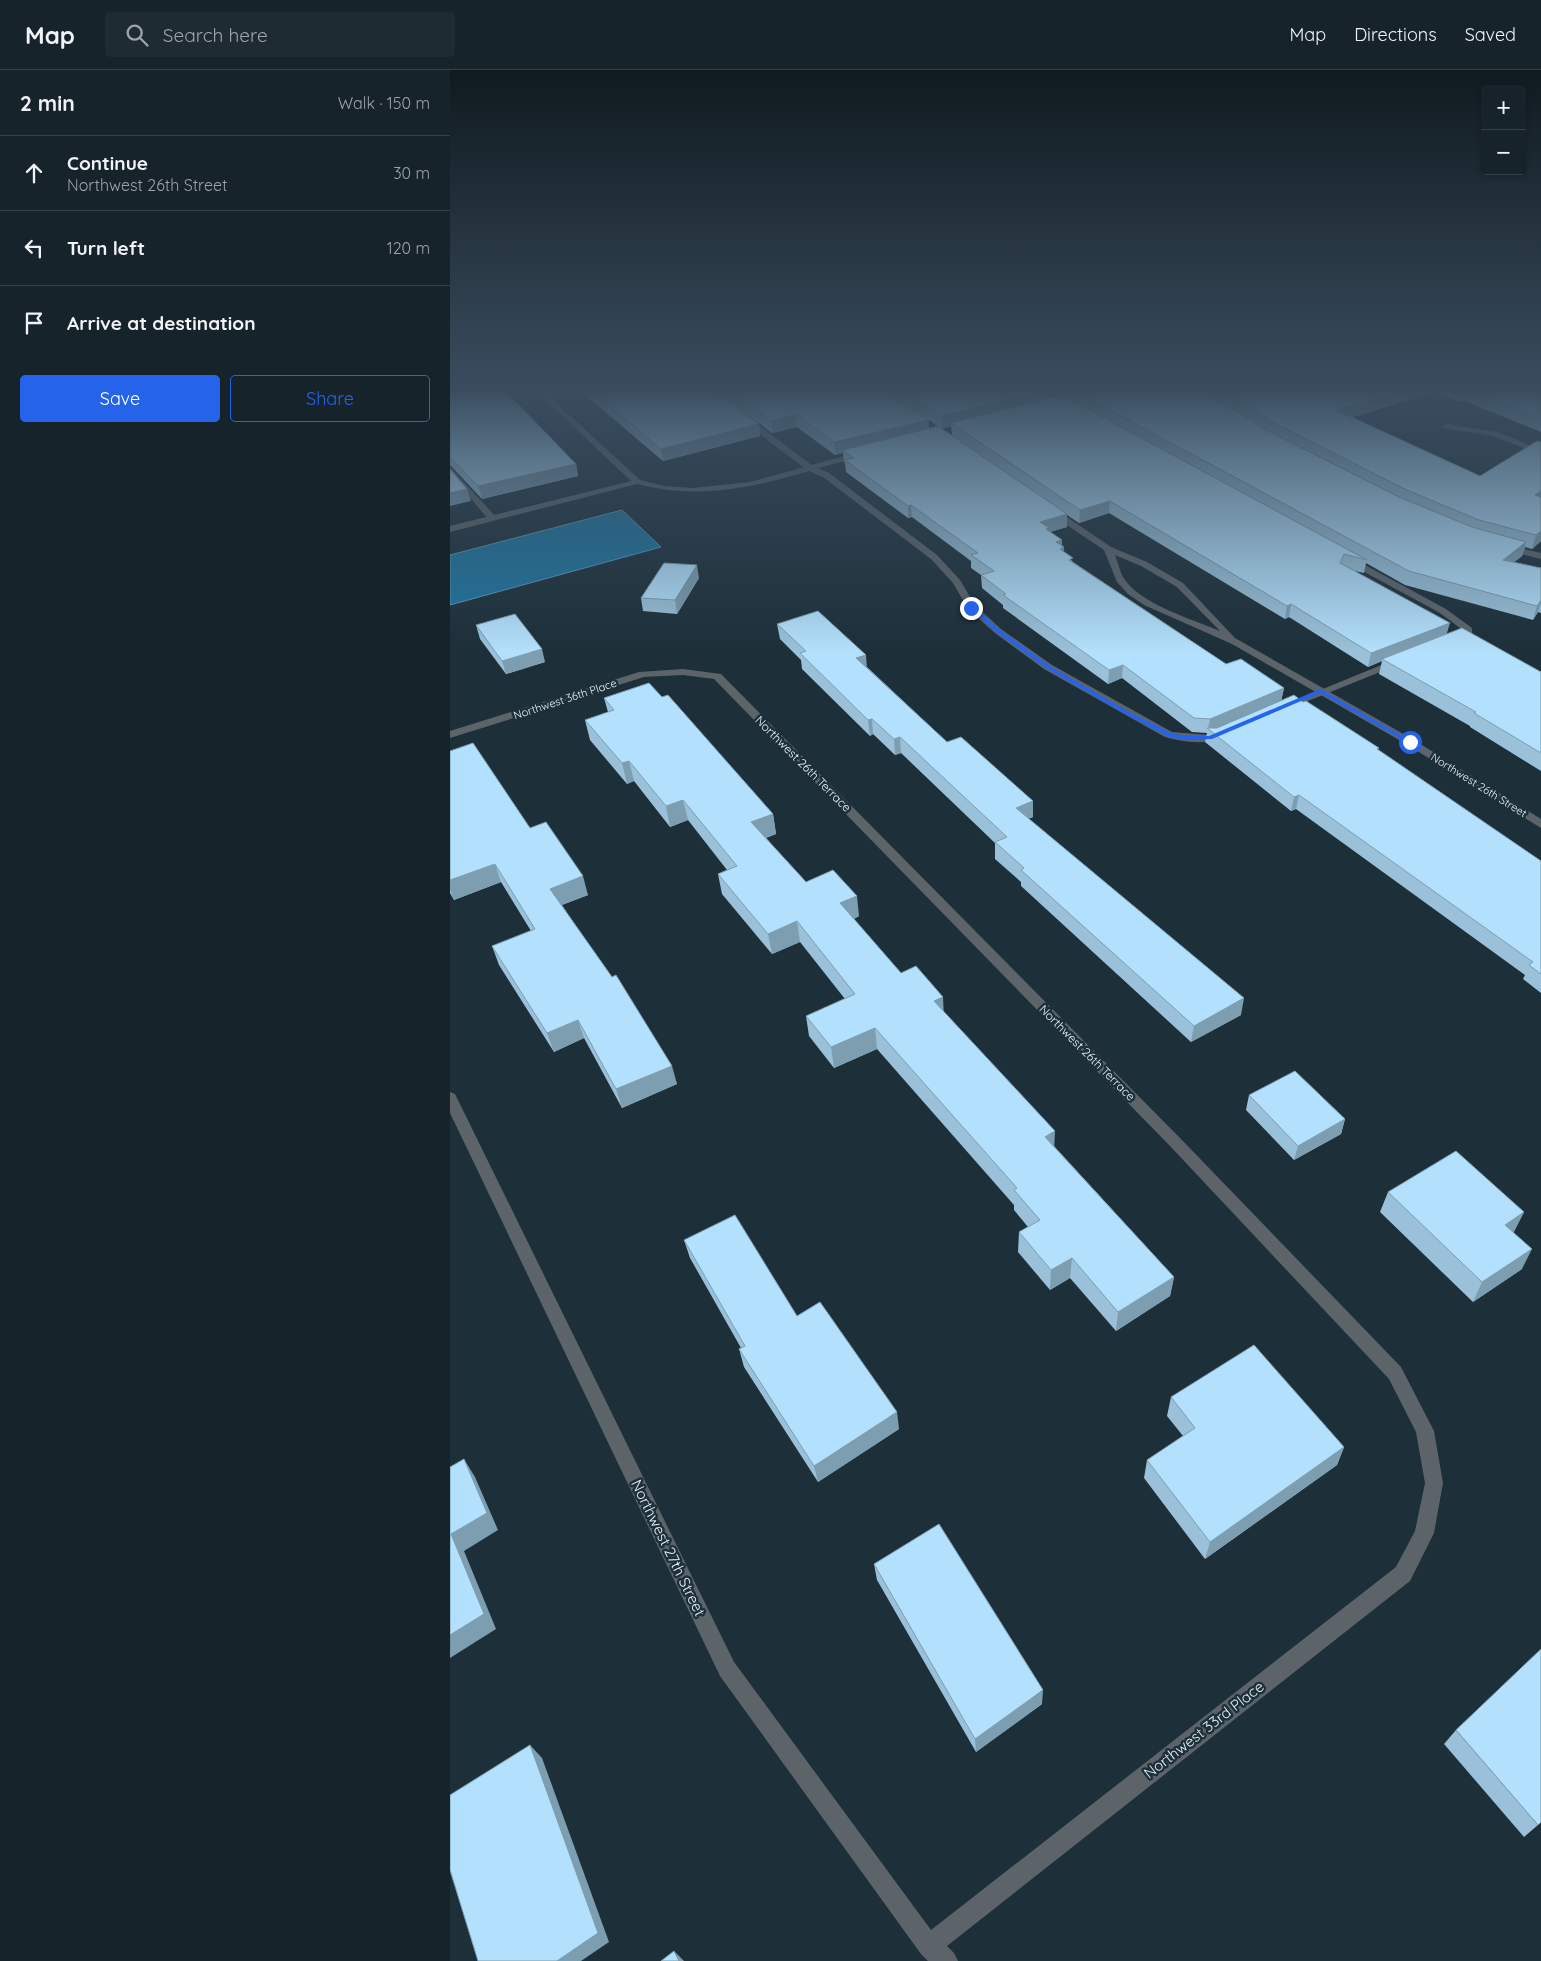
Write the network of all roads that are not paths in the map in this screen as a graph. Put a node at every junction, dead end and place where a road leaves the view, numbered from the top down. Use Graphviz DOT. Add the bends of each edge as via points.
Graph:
graph roads {
  1 [pos="456,476"];
  2 [pos="631,476"];
  3 [pos="776,476"];
  4 [pos="828,476"];
  5 [pos="637,482"];
  6 [pos="1045,506"];
  7 [pos="492,518"];
  8 [pos="450,529"];
  9 [pos="1499,546"];
  10 [pos="1108,549"];
  11 [pos="1339,555"];
  12 [pos="1541,556"];
  13 [pos="1236,642"];
  14 [pos="1442,644"];
  15 [pos="1408,657"];
  16 [pos="683,672"];
  17 [pos="1320,691"];
  18 [pos="1273,712"];
  19 [pos="1233,729"];
  20 [pos="450,735"];
  21 [pos="1541,824"];
  22 [pos="450,1098"];
  23 [pos="1434,1483"];
  24 [pos="930,1946"];
  25 [pos="946,1961"];
  1 -- 7 [label="street"];
  2 -- 5 [label="street"];
  3 -- 5 [label="street" via="707,491 657,489"];
  4 -- 19 [label="street" via="934,556 957,582 971,608 1048,667 1169,735 1210,738"];
  5 -- 7 [label="street"];
  6 -- 10 [label="street, Northwest 26th Street"];
  7 -- 8 [label="street"];
  9 -- 12 [label="street"];
  10 -- 13 [label="street, Northwest 26th Street" via="1144,564 1180,586"];
  10 -- 13 [label="street, Northwest 26th Street" via="1120,580 1131,592 1161,611"];
  11 -- 14 [label="street" via="1443,611 1469,630 1468,634"];
  13 -- 17 [label="street, Northwest 26th Street"];
  15 -- 17 [label="street"];
  16 -- 20 [label="street, Northwest 36th Place" via="643,674"];
  16 -- 23 [label="street, Northwest 26th Terrace" via="717,676 1175,1142 1395,1373 1424,1431"];
  17 -- 18 [label="street"];
  17 -- 21 [label="street, Northwest 26th Street" via="1410,742"];
  22 -- 24 [label="street, Northwest 27th Street" via="727,1669"];
  23 -- 24 [label="street, Northwest 33rd Place" via="1424,1533 1403,1574"];
  24 -- 25 [label="street, Northwest 27th Street"];
}
